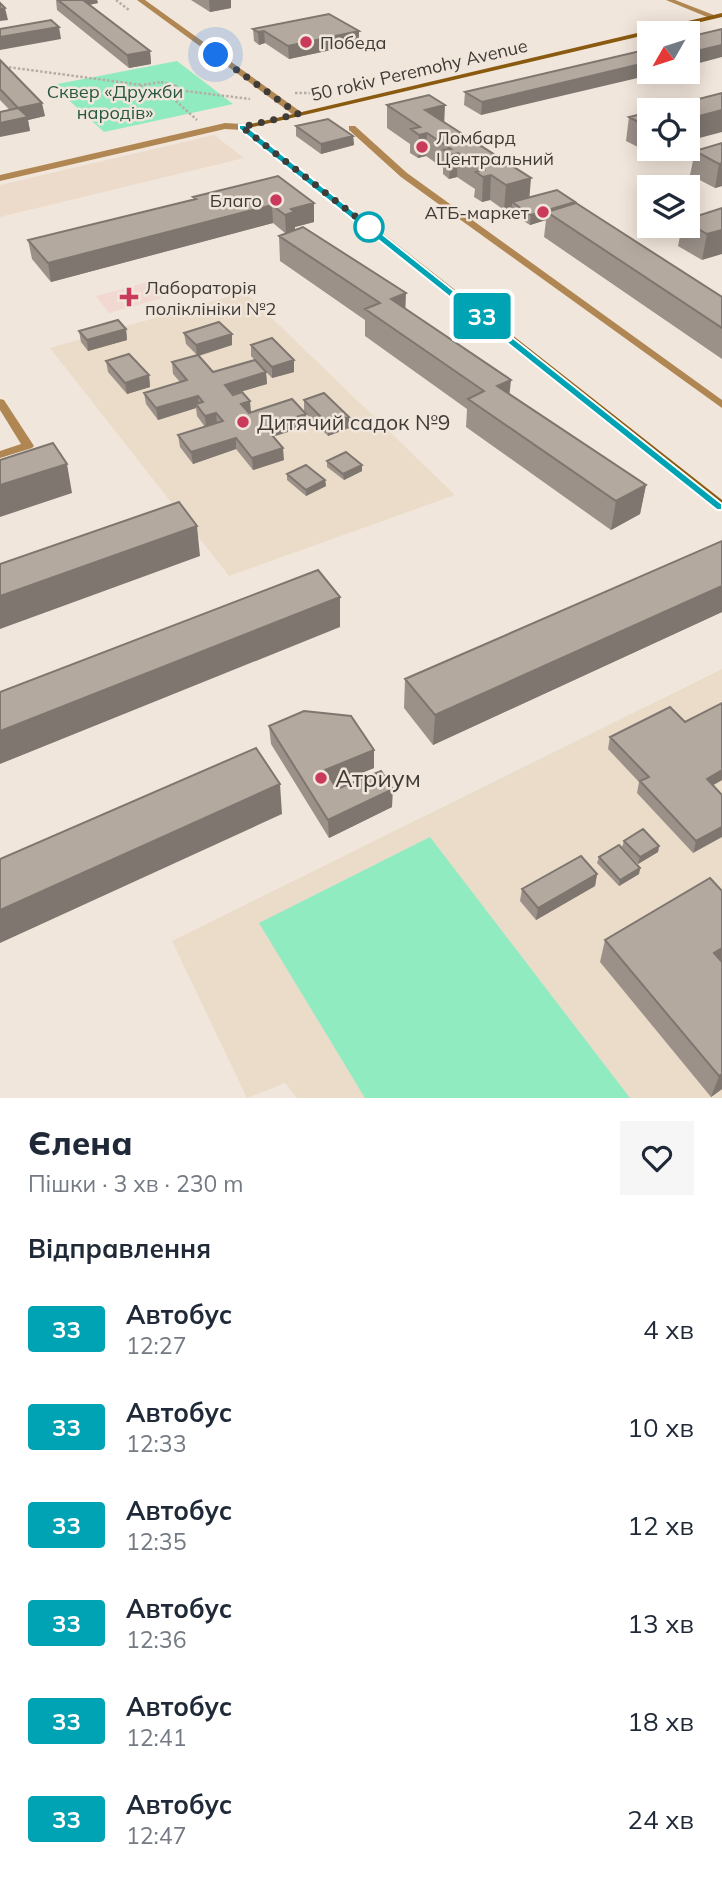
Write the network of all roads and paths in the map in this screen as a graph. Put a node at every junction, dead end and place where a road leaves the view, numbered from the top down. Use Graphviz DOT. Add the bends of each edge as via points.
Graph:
graph roads {
  1 [pos="140,0"];
  2 [pos="669,0"];
  3 [pos="719,16"];
  4 [pos="0,66"];
  5 [pos="142,85"];
  6 [pos="177,90"];
  7 [pos="169,95"];
  8 [pos="250,99"];
  9 [pos="298,114"];
  10 [pos="200,122"];
  11 [pos="242,127"];
  12 [pos="352,128"];
  13 [pos="0,178"];
  14 [pos="0,402"];
  15 [pos="722,405"];
  16 [pos="0,455"];
  17 [pos="722,507"];
  1 -- 9 [label="street"];
  2 -- 3 [label="street"];
  3 -- 9 [label="main road, 50 rokiv Peremohy Avenue"];
  4 -- 5 [label="path"];
  5 -- 6 [label="path" via="167,82"];
  5 -- 7 [label="path" via="139,94"];
  6 -- 7 [label="path"];
  6 -- 8 [label="path"];
  7 -- 10 [label="path"];
  9 -- 11 [label="main road, 50 rokiv Peremohy Avenue"];
  11 -- 13 [label="street, 50 rokiv Peremohy Avenue" via="225,126"];
  11 -- 17 [label="main road"];
  12 -- 15 [label="lane" via="404,175"];
  14 -- 16 [label="lane" via="29,446"];
}
